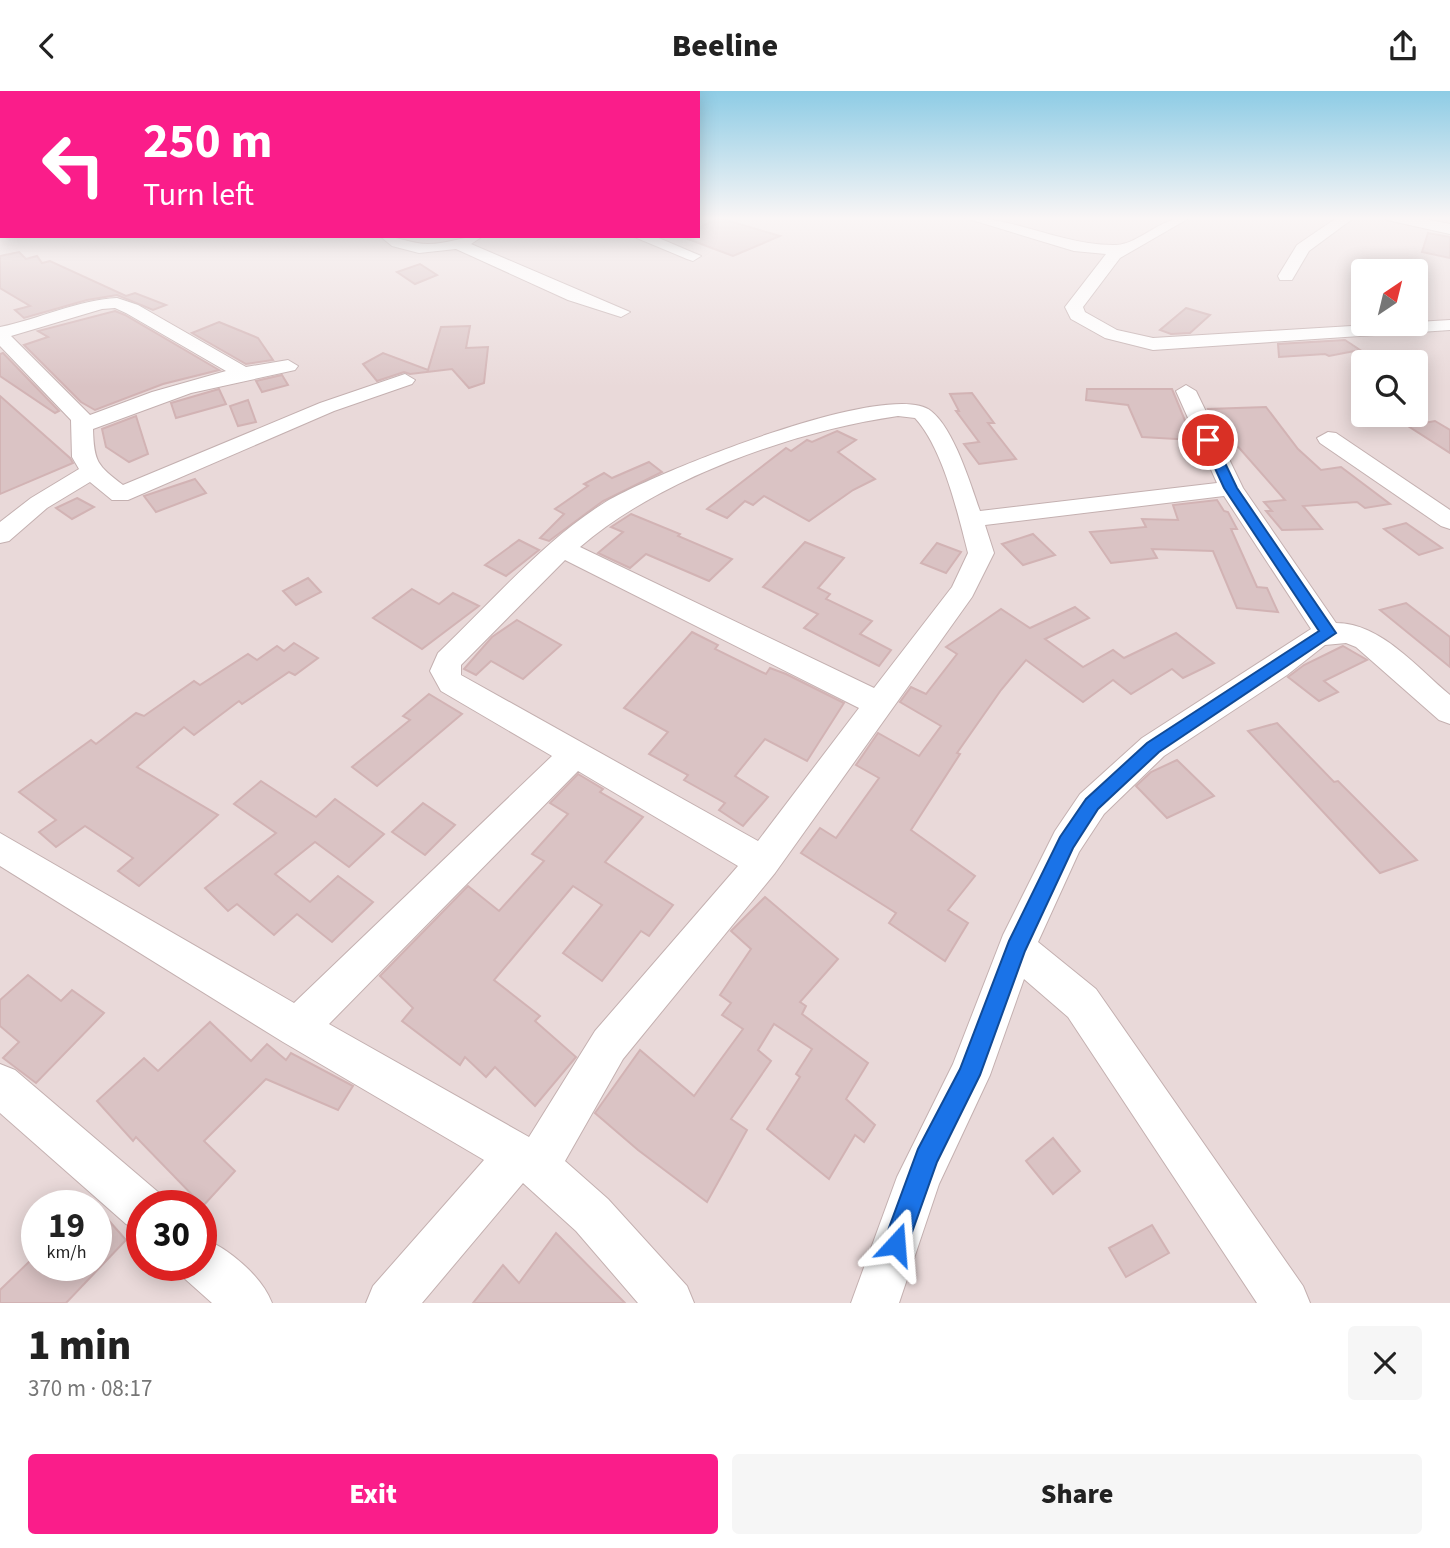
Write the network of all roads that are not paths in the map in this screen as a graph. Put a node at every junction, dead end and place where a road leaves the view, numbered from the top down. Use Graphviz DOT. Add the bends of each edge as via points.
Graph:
graph roads {
  1 [pos="524,274"];
  2 [pos="1096,274"];
  3 [pos="621,312"];
  4 [pos="1450,325"];
  5 [pos="0,334"];
  6 [pos="288,366"];
  7 [pos="241,372"];
  8 [pos="405,380"];
  9 [pos="1186,391"];
  10 [pos="84,425"];
  11 [pos="1328,438"];
  12 [pos="91,471"];
  13 [pos="1231,488"];
  14 [pos="973,519"];
  15 [pos="1450,521"];
  16 [pos="0,535"];
  17 [pos="565,550"];
  18 [pos="1328,633"];
  19 [pos="879,704"];
  20 [pos="1450,712"];
  21 [pos="575,754"];
  22 [pos="0,848"];
  23 [pos="763,862"];
  24 [pos="1016,948"];
  25 [pos="297,1028"];
  26 [pos="0,1085"];
  27 [pos="527,1161"];
  28 [pos="126,1194"];
  29 [pos="217,1275"];
  30 [pos="883,1296"];
  31 [pos="248,1303"];
  32 [pos="390,1303"];
  33 [pos="670,1303"];
  34 [pos="1286,1303"];
  1 -- 3 [label="street"];
  2 -- 4 [label="street" via="1074,311 1087,323 1131,340 1172,344"];
  5 -- 7 [label="street" via="117,303"];
  5 -- 10 [label="street"];
  6 -- 7 [label="street"];
  7 -- 10 [label="street" via="160,394"];
  8 -- 12 [label="street" via="327,407 120,495"];
  9 -- 13 [label="street"];
  10 -- 12 [label="street" via="83,457"];
  11 -- 15 [label="street"];
  12 -- 16 [label="street" via="39,503"];
  13 -- 14 [label="street"];
  13 -- 18 [label="street"];
  14 -- 17 [label="street" via="930,419 899,409 796,431 639,495 613,509"];
  14 -- 19 [label="street" via="981,553 975,571"];
  17 -- 19 [label="street"];
  17 -- 21 [label="street" via="448,660 444,671 451,683"];
  18 -- 20 [label="street" via="1348,633 1366,640"];
  18 -- 24 [label="street" via="1153,747 1092,804 1067,842"];
  19 -- 23 [label="street"];
  21 -- 23 [label="street"];
  21 -- 25 [label="street"];
  22 -- 25 [label="street"];
  23 -- 27 [label="street" via="609,1045"];
  24 -- 30 [label="street" via="969,1075 919,1177"];
  24 -- 34 [label="street" via="1082,1003"];
  25 -- 27 [label="street"];
  26 -- 28 [label="street"];
  27 -- 32 [label="street"];
  27 -- 33 [label="street" via="592,1215"];
  29 -- 31 [label="street"];
}
